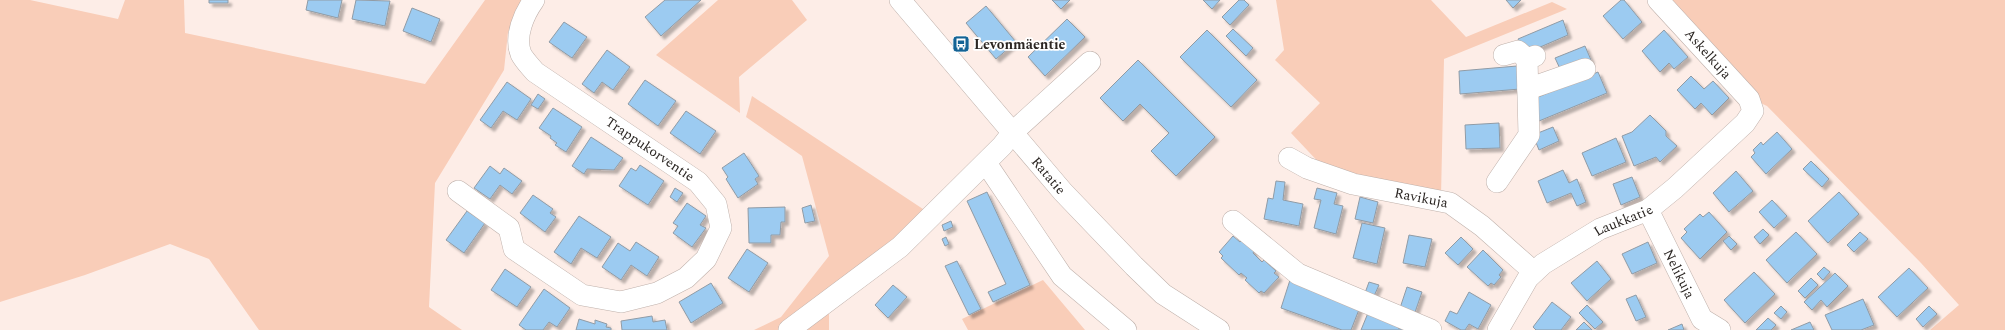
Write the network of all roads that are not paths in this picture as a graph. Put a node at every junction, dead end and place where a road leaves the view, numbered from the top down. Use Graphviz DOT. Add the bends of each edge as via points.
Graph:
graph roads {
  1 [pos="534,0"];
  2 [pos="900,0"];
  3 [pos="1658,0"];
  4 [pos="1504,55"];
  5 [pos="1090,62"];
  6 [pos="1585,69"];
  7 [pos="1528,89"];
  8 [pos="1754,111"];
  9 [pos="1013,132"];
  10 [pos="1289,158"];
  11 [pos="986,163"];
  12 [pos="1497,182"];
  13 [pos="458,191"];
  14 [pos="1648,210"];
  15 [pos="1233,221"];
  16 [pos="1534,272"];
  17 [pos="1194,324"];
  18 [pos="789,330"];
  19 [pos="1126,330"];
  20 [pos="1219,330"];
  21 [pos="1431,330"];
  22 [pos="1498,330"];
  23 [pos="1720,330"];
  1 -- 13 [label="street, Trappukorventie" via="526,11 519,30 521,53 534,72 698,182 716,204 721,228 706,259 686,278 657,293 621,302 582,295 514,249 509,228"];
  2 -- 9 [label="street, Ratatie"];
  3 -- 8 [label="street, Askelkuja" via="1749,99"];
  4 -- 7 [label="street" via="1518,51 1531,57"];
  5 -- 9 [label="street"];
  6 -- 7 [label="street"];
  7 -- 12 [label="street" via="1529,135"];
  8 -- 14 [label="street, Laukkatie" via="1745,123"];
  9 -- 11 [label="street"];
  9 -- 17 [label="street, Ratatie" via="1063,192"];
  10 -- 16 [label="street, Ravikuja" via="1307,168 1353,184 1450,203 1482,226"];
  11 -- 18 [label="street" via="900,247"];
  11 -- 19 [label="street" via="1062,276"];
  14 -- 16 [label="street, Laukkatie" via="1600,229"];
  14 -- 23 [label="street, Nelikuja" via="1702,319"];
  15 -- 21 [label="street" via="1298,274"];
  16 -- 22 [label="street, Laukkatie"];
  17 -- 20 [label="street, Ratatie"];
}
